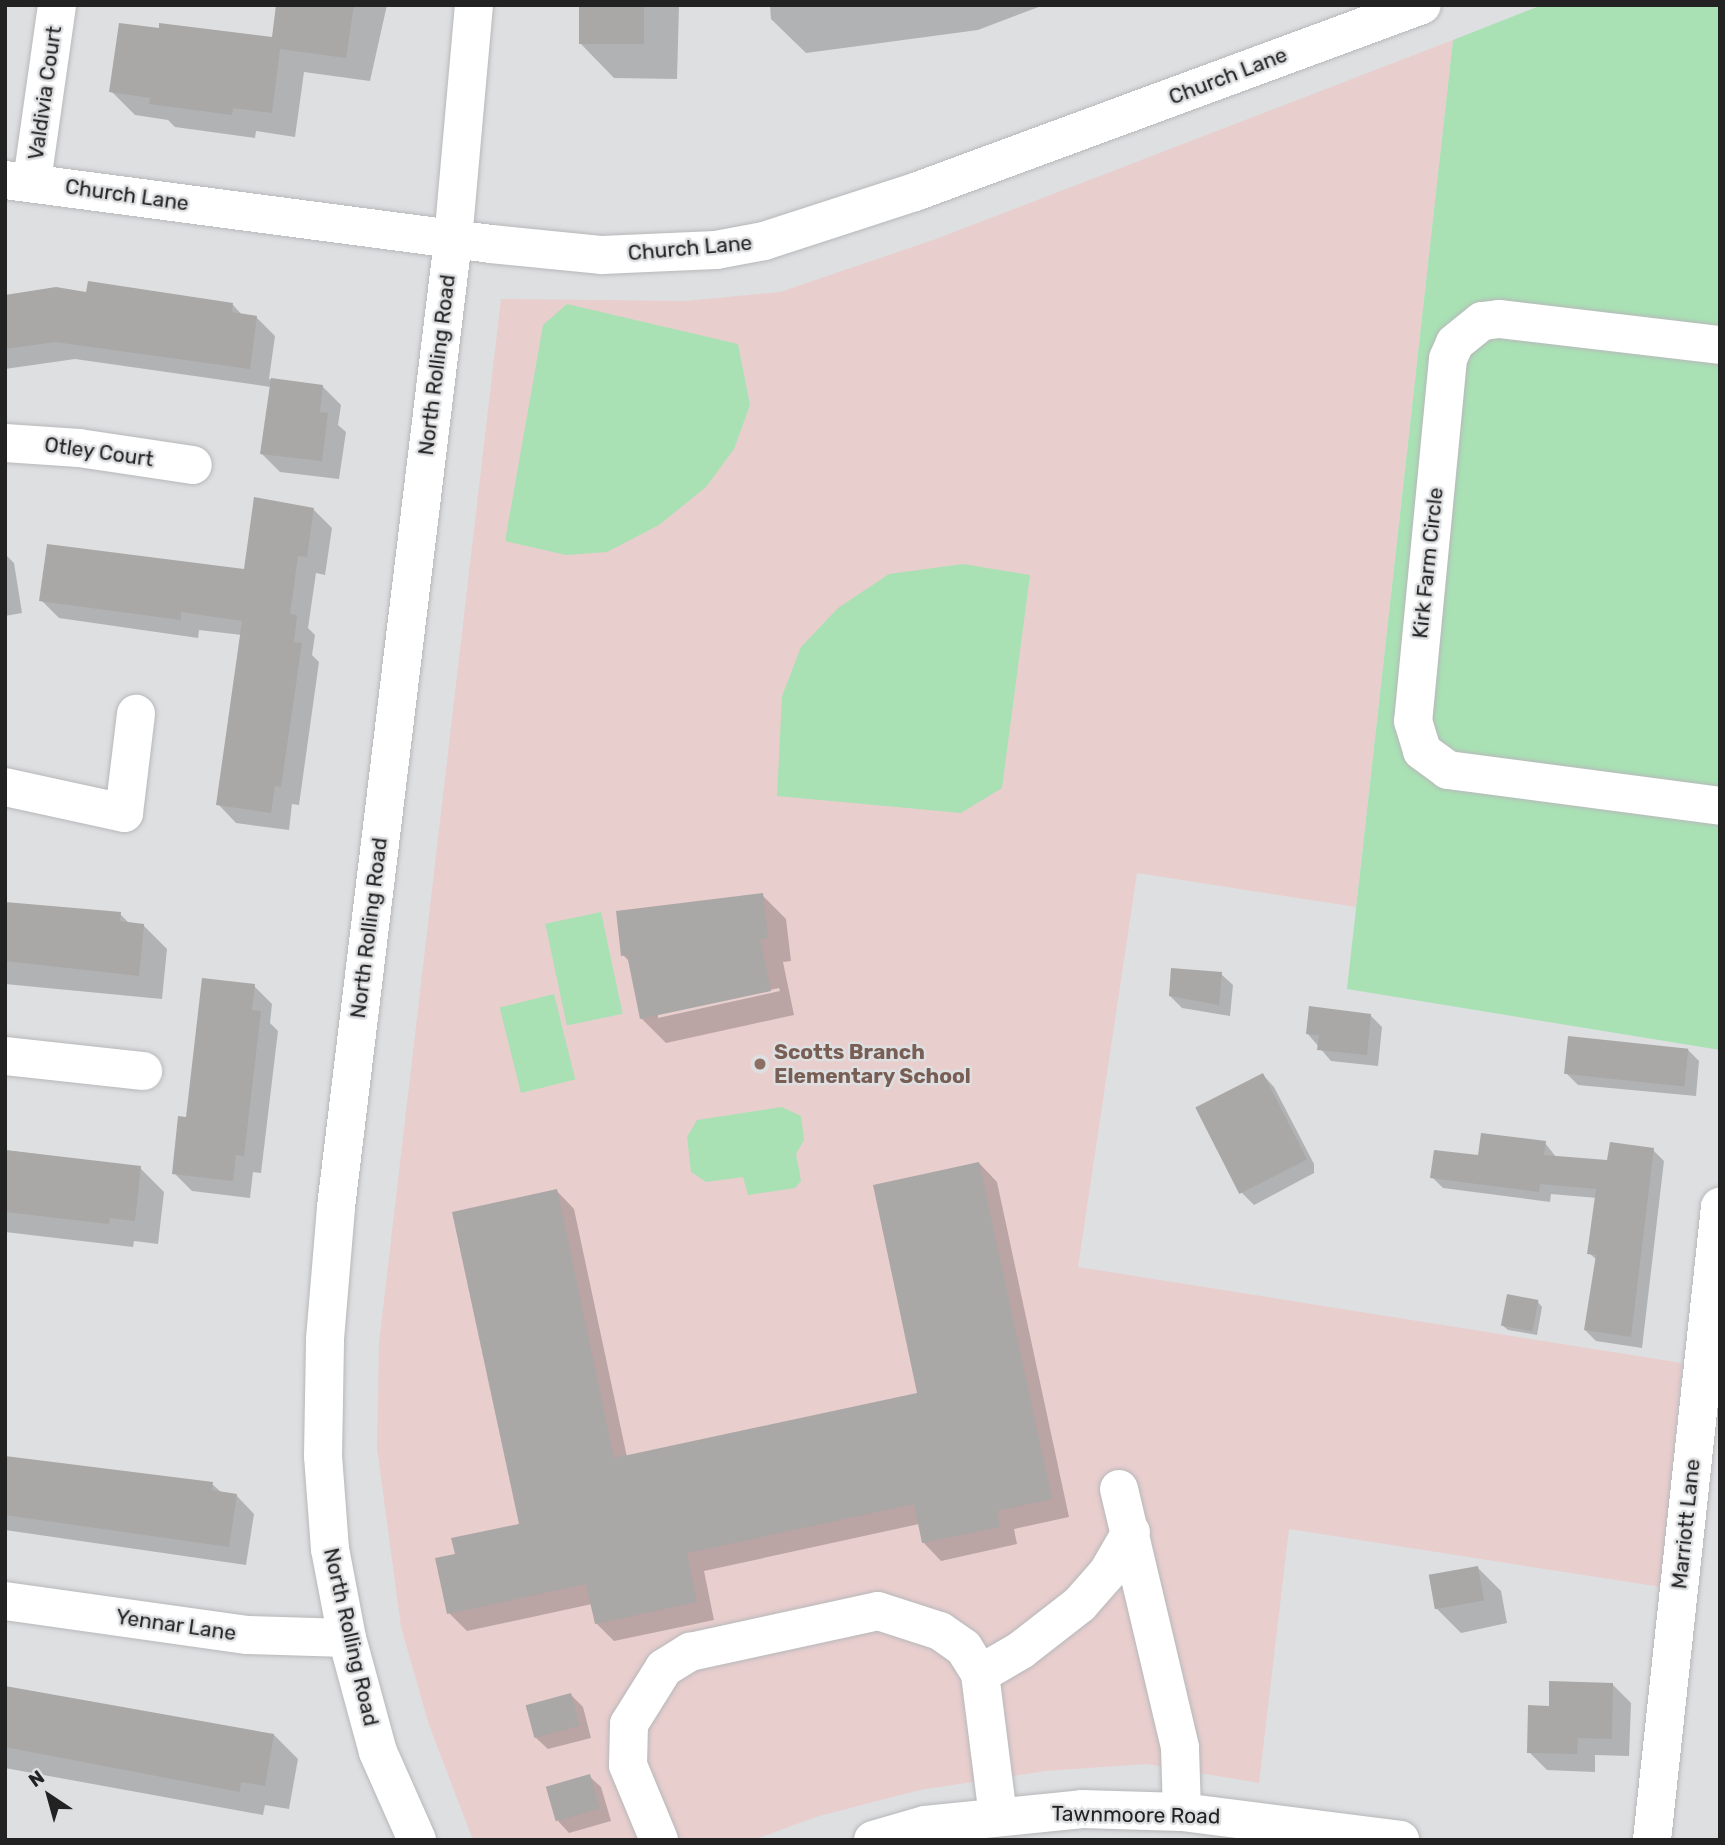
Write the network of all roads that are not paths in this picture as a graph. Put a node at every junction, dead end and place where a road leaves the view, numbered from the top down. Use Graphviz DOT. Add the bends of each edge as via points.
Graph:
graph roads {
  1 [pos="57,5"];
  2 [pos="474,5"];
  3 [pos="1422,5"];
  4 [pos="19,181"];
  5 [pos="453,240"];
  6 [pos="1720,345"];
  7 [pos="5,443"];
  8 [pos="193,466"];
  9 [pos="136,714"];
  10 [pos="5,787"];
  11 [pos="1720,806"];
  12 [pos="5,1056"];
  13 [pos="143,1070"];
  14 [pos="1720,1207"];
  15 [pos="1119,1489"];
  16 [pos="1131,1532"];
  17 [pos="5,1601"];
  18 [pos="347,1638"];
  19 [pos="980,1674"];
  20 [pos="1182,1812"];
  21 [pos="998,1816"];
  22 [pos="417,1840"];
  23 [pos="659,1840"];
  24 [pos="873,1840"];
  25 [pos="1400,1840"];
  26 [pos="1653,1840"];
  1 -- 4 [label="street, Valdivia Court"];
  2 -- 5 [label="street, North Rolling Road"];
  3 -- 5 [label="street, Church Lane" via="927,188 764,241 666,255 602,255"];
  4 -- 5 [label="street, Church Lane"];
  5 -- 18 [label="street, North Rolling Road" via="336,1207 325,1339 325,1483 330,1549"];
  6 -- 11 [label="street, Kirk Farm Circle" via="1499,319 1482,321 1455,343 1448,359 1413,721 1422,751 1448,770"];
  7 -- 8 [label="street, Otley Court" via="79,448"];
  9 -- 10 [label="street" via="124,813"];
  12 -- 13 [label="street"];
  14 -- 26 [label="street, Marriott Lane"];
  15 -- 16 [label="street"];
  16 -- 19 [label="street" via="1108,1572 1080,1604 1021,1650"];
  16 -- 20 [label="street" via="1180,1748"];
  17 -- 18 [label="street, Yennar Lane" via="248,1635"];
  18 -- 22 [label="street, North Rolling Road" via="378,1752"];
  19 -- 21 [label="street"];
  19 -- 23 [label="street" via="964,1648 940,1631 878,1611 690,1652 664,1668 643,1694 629,1724 628,1765"];
  20 -- 21 [label="street, Tawnmoore Road" via="1082,1810"];
  20 -- 25 [label="street, Tawnmoore Road"];
  21 -- 24 [label="street, Tawnmoore Road" via="925,1825"];
}
